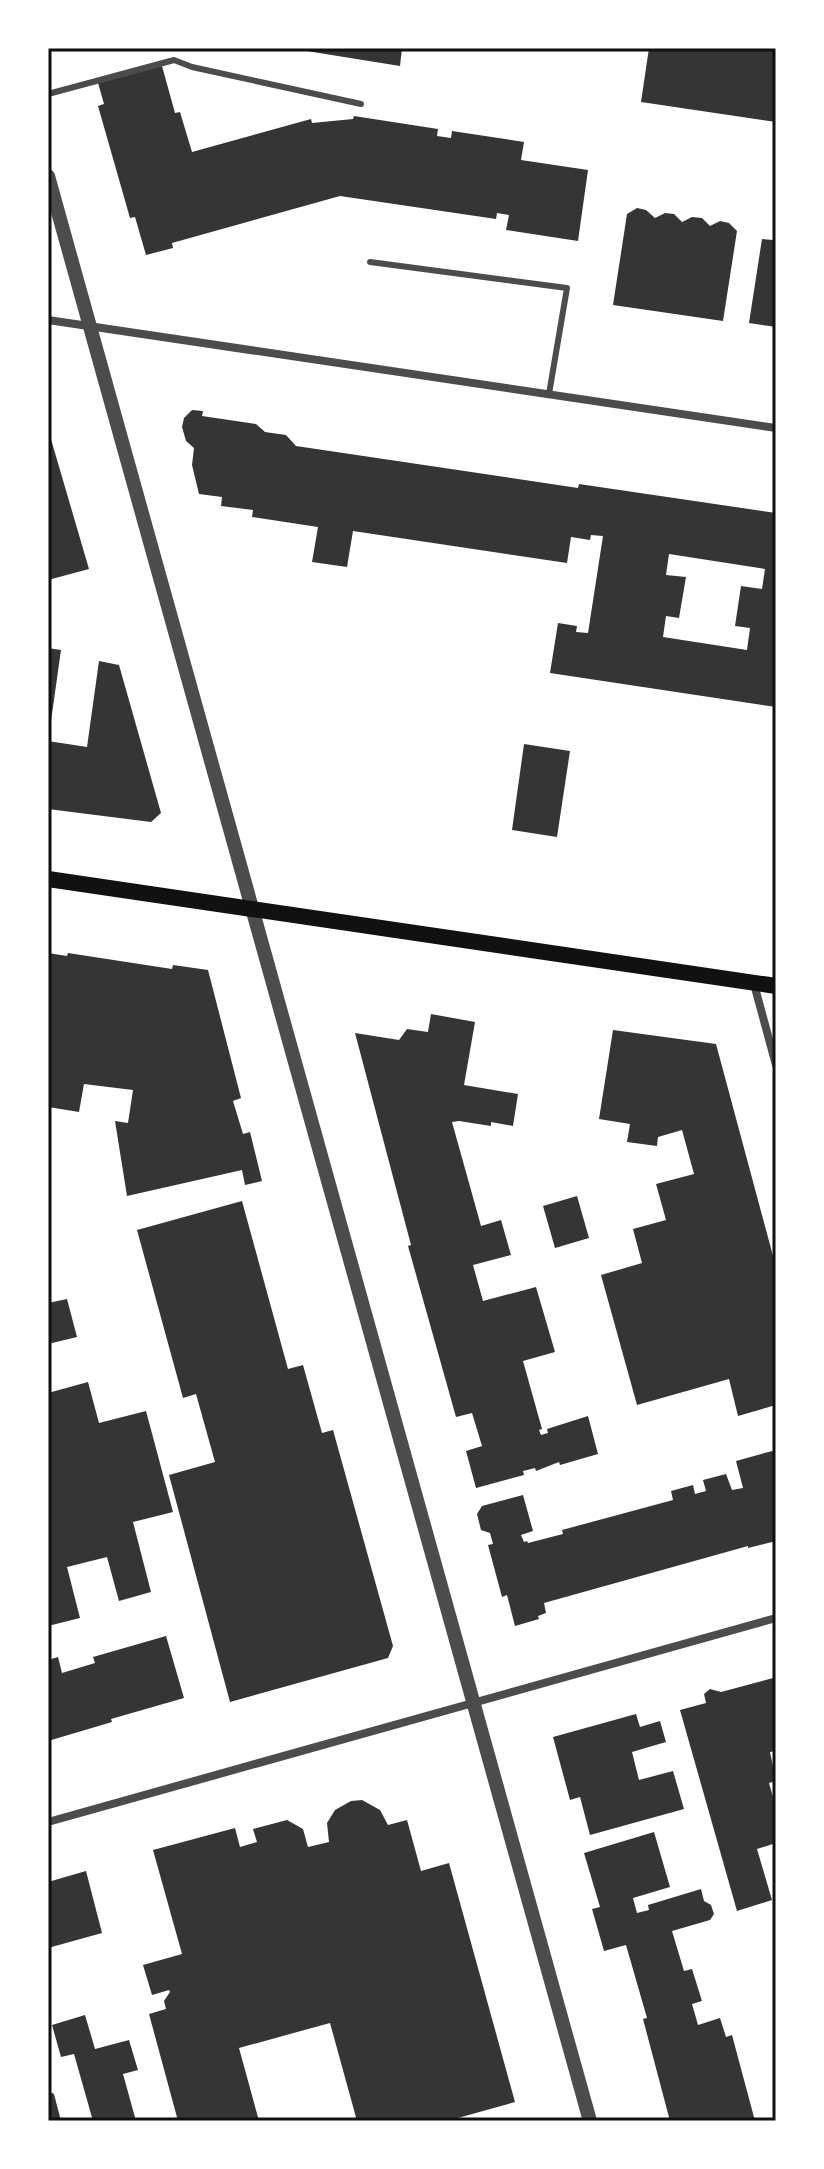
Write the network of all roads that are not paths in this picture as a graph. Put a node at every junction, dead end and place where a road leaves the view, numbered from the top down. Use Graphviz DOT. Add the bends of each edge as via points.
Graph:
graph roads {
  1 [pos="48,94"];
  2 [pos="361,104"];
  3 [pos="48,176"];
  4 [pos="370,262"];
  5 [pos="48,320"];
  6 [pos="89,326"];
  7 [pos="549,394"];
  8 [pos="776,428"];
  9 [pos="48,879"];
  10 [pos="253,910"];
  11 [pos="753,983"];
  12 [pos="776,986"];
  13 [pos="776,1065"];
  14 [pos="776,1618"];
  15 [pos="475,1703"];
  16 [pos="48,1822"];
  17 [pos="590,2121"];
  1 -- 2 [label="lane" via="174,60"];
  3 -- 6 [label="street"];
  4 -- 7 [label="lane" via="567,288"];
  5 -- 6 [label="street"];
  6 -- 7 [label="street"];
  6 -- 10 [label="street"];
  7 -- 8 [label="street"];
  9 -- 10 [label="main road"];
  10 -- 11 [label="main road"];
  10 -- 15 [label="street"];
  11 -- 12 [label="main road"];
  11 -- 13 [label="street"];
  14 -- 15 [label="street"];
  15 -- 16 [label="street"];
  15 -- 17 [label="street"];
}
